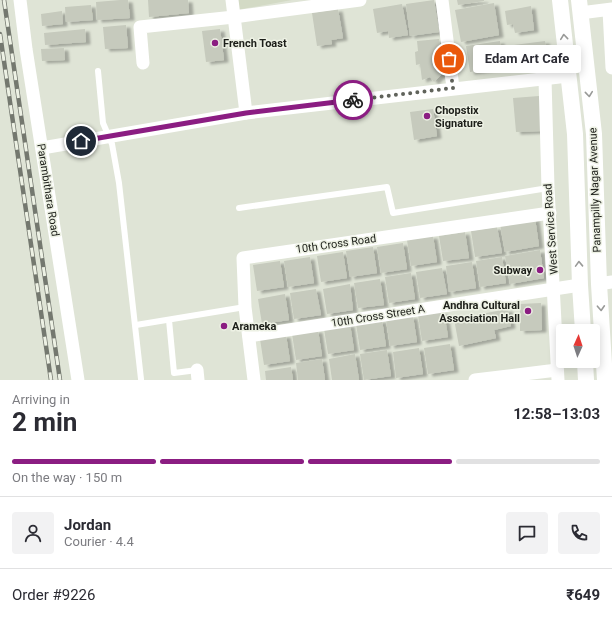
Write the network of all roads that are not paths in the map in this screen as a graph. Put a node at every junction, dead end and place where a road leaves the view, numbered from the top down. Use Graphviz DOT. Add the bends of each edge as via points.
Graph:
graph roads {
  1 [pos="20,0"];
  2 [pos="232,0"];
  3 [pos="360,0"];
  4 [pos="442,0"];
  5 [pos="579,6"];
  6 [pos="561,8"];
  7 [pos="610,9"];
  8 [pos="234,17"];
  9 [pos="143,63"];
  10 [pos="612,68"];
  11 [pos="98,71"];
  12 [pos="587,74"];
  13 [pos="568,76"];
  14 [pos="545,79"];
  15 [pos="453,88"];
  16 [pos="246,113"];
  17 [pos="107,136"];
  18 [pos="42,148"];
  19 [pos="548,188"];
  20 [pos="239,208"];
  21 [pos="550,213"];
  22 [pos="606,283"];
  23 [pos="580,285"];
  24 [pos="554,288"];
  25 [pos="245,307"];
  26 [pos="168,320"];
  27 [pos="583,324"];
  28 [pos="136,326"];
  29 [pos="249,336"];
  30 [pos="585,368"];
  31 [pos="198,375"];
  32 [pos="558,375"];
  33 [pos="78,380"];
  34 [pos="140,380"];
  35 [pos="144,380"];
  36 [pos="254,380"];
  37 [pos="475,380"];
  38 [pos="586,380"];
  39 [pos="605,380"];
  1 -- 18 [label="street, Parambithara Road"];
  2 -- 8 [label="street"];
  3 -- 8 [label="street"];
  4 -- 15 [label="street"];
  5 -- 6 [label="street"];
  5 -- 7 [label="street"];
  5 -- 12 [label="street, Panampilly Nagar Avenue"];
  13 -- 6 [label="street, Panampilly Nagar Avenue, one-way"];
  7 -- 10 [label="street"];
  8 -- 9 [label="street" via="140,27"];
  8 -- 16 [label="street"];
  11 -- 17 [label="lane" via="103,123"];
  12 -- 13 [label="street"];
  12 -- 22 [label="street, Panampilly Nagar Avenue, one-way"];
  13 -- 14 [label="street"];
  23 -- 13 [label="street, Panampilly Nagar Avenue, one-way" via="575,134"];
  14 -- 15 [label="street"];
  14 -- 19 [label="street, West Service Road"];
  15 -- 16 [label="street"];
  16 -- 17 [label="street"];
  17 -- 18 [label="street"];
  17 -- 28 [label="lane" via="112,144 119,183"];
  18 -- 33 [label="street, Parambithara Road"];
  19 -- 20 [label="lane" via="393,213 387,187"];
  19 -- 21 [label="street, West Service Road"];
  21 -- 24 [label="street, West Service Road"];
  21 -- 25 [label="street, 10th Cross Road" via="243,258"];
  22 -- 23 [label="street"];
  22 -- 39 [label="street, Panampilly Nagar Avenue, one-way"];
  23 -- 24 [label="street"];
  23 -- 27 [label="street, Panampilly Nagar Avenue"];
  24 -- 29 [label="street, 10th Cross Street A"];
  24 -- 32 [label="street, West Service Road"];
  25 -- 26 [label="lane"];
  25 -- 29 [label="street, 10th Cross Road"];
  26 -- 28 [label="lane"];
  26 -- 31 [label="lane" via="174,373"];
  28 -- 34 [label="lane"];
  29 -- 36 [label="street, 10th Cross Road"];
  30 -- 38 [label="street"];
  32 -- 37 [label="street"];
  34 -- 35 [label="lane"];
}
